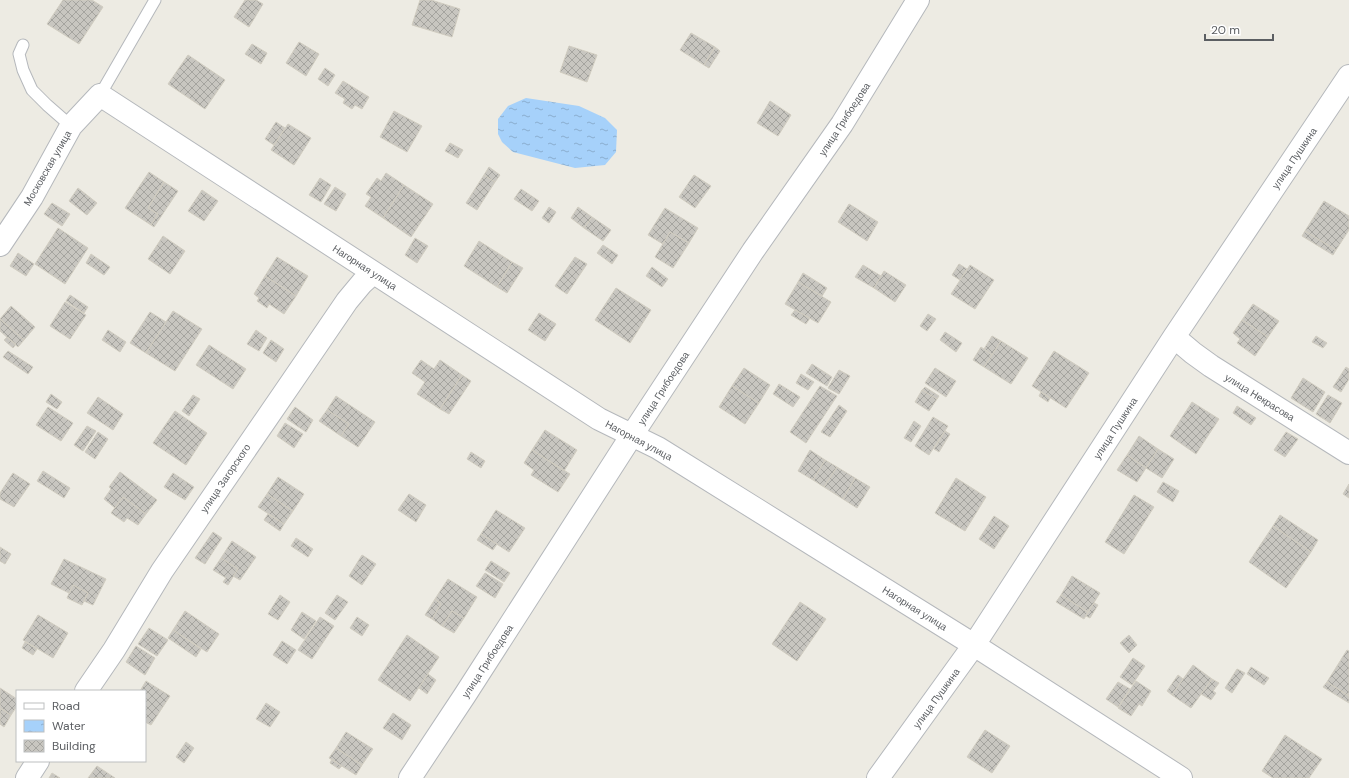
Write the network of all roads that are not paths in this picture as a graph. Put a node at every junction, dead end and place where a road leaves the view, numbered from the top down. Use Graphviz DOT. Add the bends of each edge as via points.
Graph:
graph roads {
  1 [pos="155,0"];
  2 [pos="918,0"];
  3 [pos="23,45"];
  4 [pos="1349,76"];
  5 [pos="100,96"];
  6 [pos="71,126"];
  7 [pos="0,245"];
  8 [pos="374,273"];
  9 [pos="1174,337"];
  10 [pos="632,435"];
  11 [pos="1349,453"];
  12 [pos="974,645"];
  13 [pos="87,690"];
  14 [pos="37,762"];
  15 [pos="27,778"];
  16 [pos="410,778"];
  17 [pos="878,778"];
  18 [pos="1181,778"];
  1 -- 5 [label="lane"];
  2 -- 10 [label="street, улица Грибоедова" via="842,124 753,251"];
  3 -- 6 [label="lane" via="19,54 32,90"];
  4 -- 9 [label="street, улица Пушкина"];
  5 -- 6 [label="street, Московская улица"];
  5 -- 8 [label="street, Нагорная улица"];
  6 -- 7 [label="street, Московская улица" via="32,197"];
  8 -- 10 [label="street, Нагорная улица" via="599,419"];
  8 -- 13 [label="street, улица Загорского" via="347,301 162,571"];
  9 -- 11 [label="street, улица Некрасова" via="1211,366"];
  9 -- 12 [label="street, улица Пушкина"];
  10 -- 12 [label="street, Нагорная улица" via="658,448"];
  10 -- 16 [label="street, улица Грибоедова"];
  12 -- 17 [label="street, улица Пушкина"];
  12 -- 18 [label="street, Нагорная улица"];
  14 -- 15 [label="street"];
}
